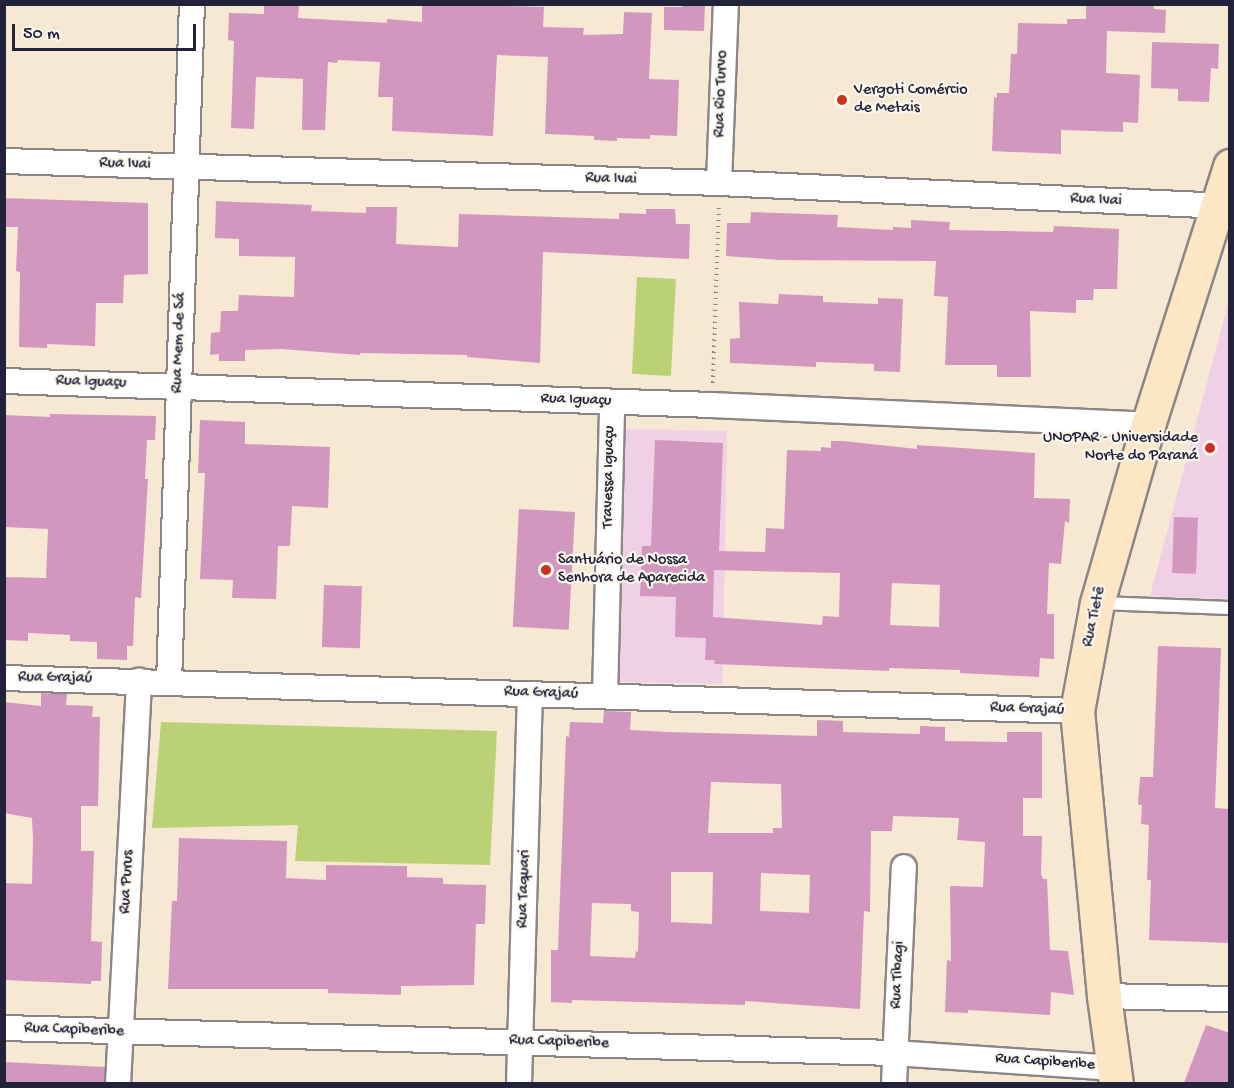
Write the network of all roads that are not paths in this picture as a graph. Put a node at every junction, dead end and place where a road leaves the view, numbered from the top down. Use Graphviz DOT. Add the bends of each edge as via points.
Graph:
graph roads {
  1 [pos="192,4"];
  2 [pos="726,4"];
  3 [pos="4,161"];
  4 [pos="186,166"];
  5 [pos="1230,166"];
  6 [pos="719,183"];
  7 [pos="1223,206"];
  8 [pos="4,381"];
  9 [pos="179,386"];
  10 [pos="612,402"];
  11 [pos="1148,425"];
  12 [pos="1097,603"];
  13 [pos="1230,608"];
  14 [pos="4,678"];
  15 [pos="139,681"];
  16 [pos="169,682"];
  17 [pos="530,694"];
  18 [pos="605,696"];
  19 [pos="1077,711"];
  20 [pos="904,867"];
  21 [pos="1104,996"];
  22 [pos="1230,999"];
  23 [pos="4,1028"];
  24 [pos="120,1033"];
  25 [pos="520,1041"];
  26 [pos="895,1053"];
  27 [pos="1115,1076"];
  28 [pos="118,1083"];
  29 [pos="519,1083"];
  30 [pos="894,1083"];
  1 -- 4 [label="street, Rua Mem de Sá"];
  2 -- 6 [label="street, Rua Rio Turvo"];
  3 -- 4 [label="street, Rua Ivai"];
  4 -- 6 [label="street, Rua Ivai"];
  4 -- 9 [label="street, Rua Mem de Sá"];
  5 -- 7 [label="street, Rua Tietê"];
  6 -- 7 [label="street, Rua Ivai"];
  7 -- 11 [label="street, Rua Tietê"];
  8 -- 9 [label="street, Rua Iguaçu"];
  9 -- 10 [label="street, Rua Iguaçu"];
  9 -- 16 [label="street, Rua Mem de Sá"];
  10 -- 11 [label="street, Rua Iguaçu"];
  10 -- 18 [label="street, Travessa Iguaçu"];
  11 -- 12 [label="street, Rua Tietê"];
  12 -- 13 [label="lane"];
  12 -- 19 [label="street, Rua Tietê"];
  14 -- 15 [label="street, Rua Grajaú"];
  15 -- 16 [label="street, Rua Grajaú"];
  15 -- 24 [label="street, Rua Purus"];
  16 -- 17 [label="street, Rua Grajaú"];
  17 -- 18 [label="street, Rua Grajaú"];
  17 -- 25 [label="street, Rua Taquari"];
  18 -- 19 [label="street, Rua Grajaú"];
  19 -- 21 [label="street, Rua Tietê"];
  20 -- 26 [label="street, Rua Tibagi"];
  21 -- 22 [label="street"];
  21 -- 27 [label="street, Rua Tietê"];
  23 -- 24 [label="street, Rua Capiberibe"];
  24 -- 25 [label="street, Rua Capiberibe"];
  24 -- 28 [label="street, Rua Purus"];
  25 -- 26 [label="street, Rua Capiberibe"];
  25 -- 29 [label="street, Rua Taquari"];
  26 -- 27 [label="street, Rua Capiberibe"];
  26 -- 30 [label="street, Rua Tibagi"];
}
